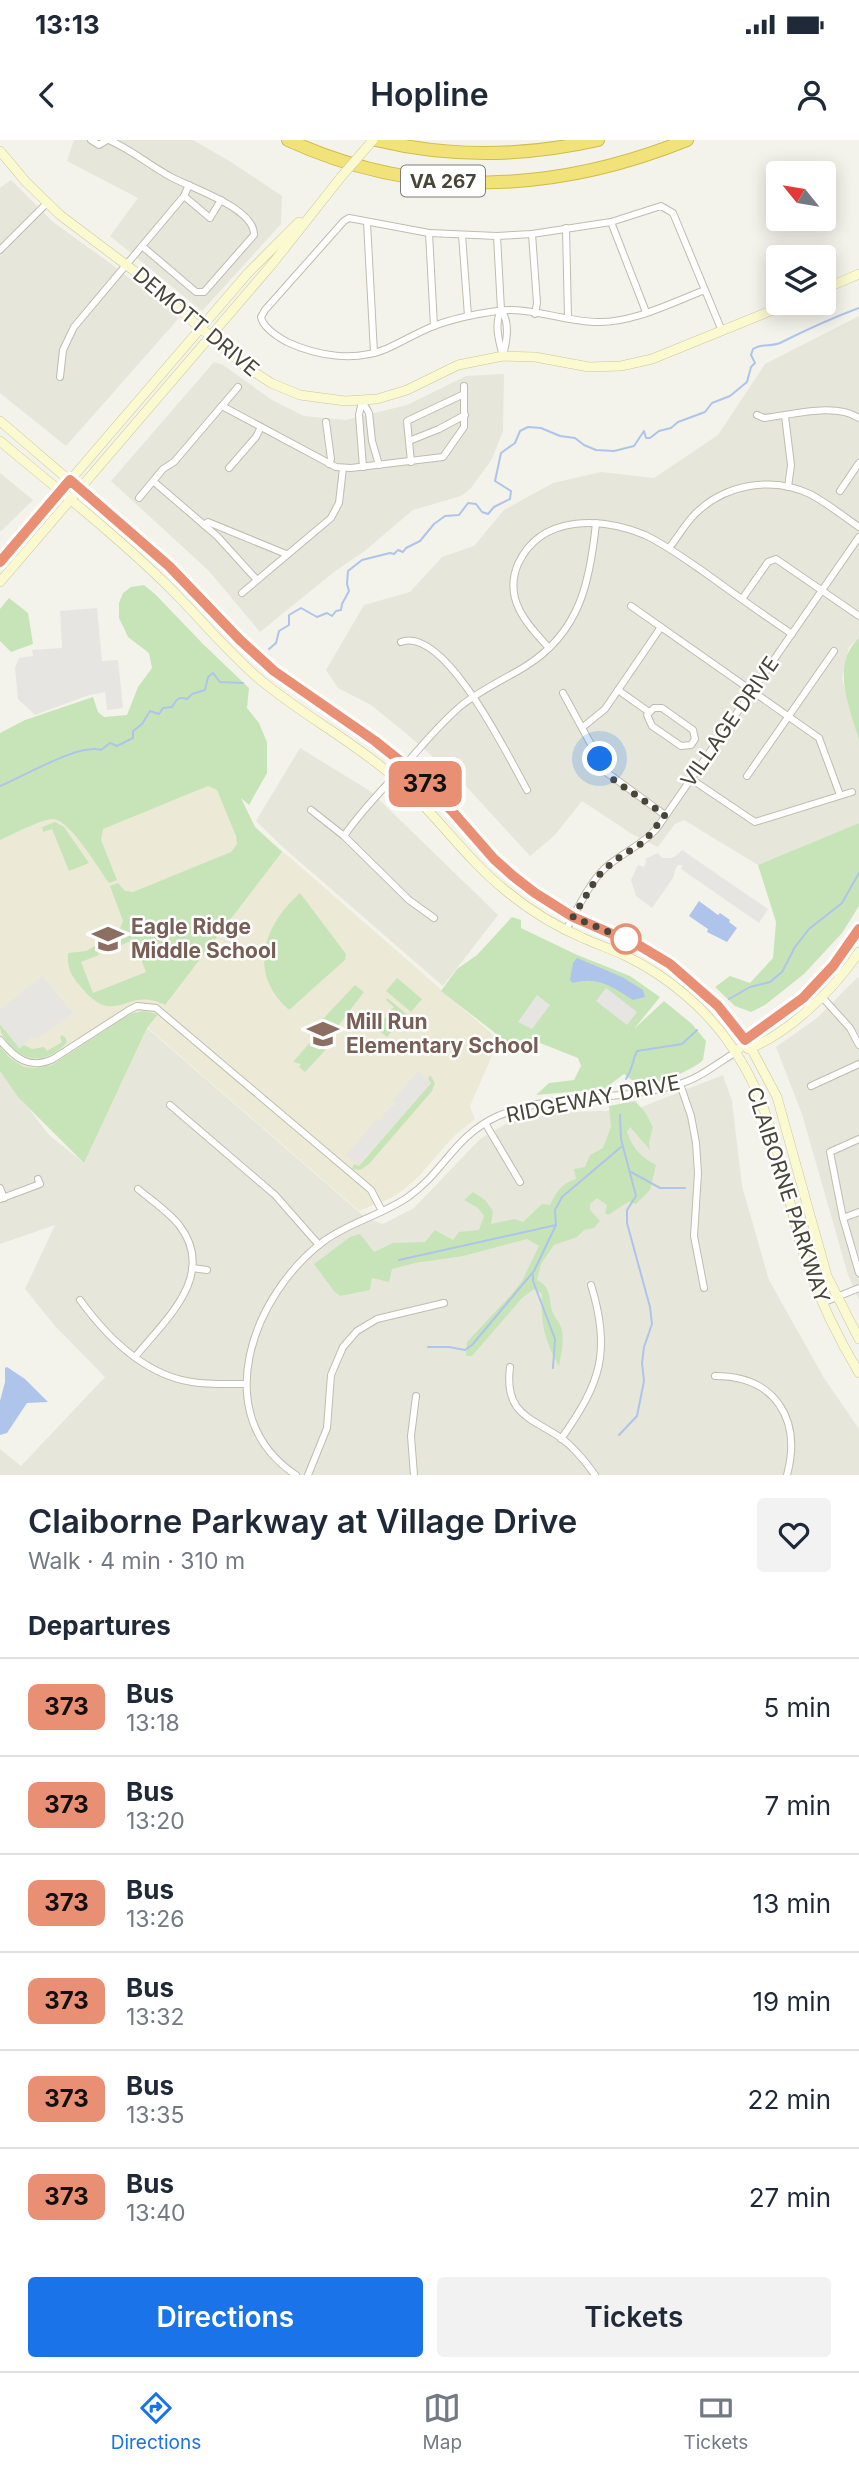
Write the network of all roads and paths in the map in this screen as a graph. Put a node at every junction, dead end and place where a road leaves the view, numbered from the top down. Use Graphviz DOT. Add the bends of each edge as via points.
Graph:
graph roads {
  1 [pos="91,140"];
  2 [pos="108,140"];
  3 [pos="288,140"];
  4 [pos="374,140"];
  5 [pos="598,140"];
  6 [pos="687,140"];
  7 [pos="0,151"];
  8 [pos="189,185"];
  9 [pos="184,196"];
  10 [pos="221,200"];
  11 [pos="321,202"];
  12 [pos="47,203"];
  13 [pos="368,222"];
  14 [pos="611,222"];
  15 [pos="566,228"];
  16 [pos="429,233"];
  17 [pos="532,234"];
  18 [pos="462,235"];
  19 [pos="498,236"];
  20 [pos="142,246"];
  21 [pos="0,250"];
  22 [pos="126,265"];
  23 [pos="859,274"];
  24 [pos="836,284"];
  25 [pos="705,290"];
  26 [pos="501,310"];
  27 [pos="646,312"];
  28 [pos="766,313"];
  29 [pos="535,314"];
  30 [pos="468,316"];
  31 [pos="568,318"];
  32 [pos="434,326"];
  33 [pos="200,327"];
  34 [pos="722,331"];
  35 [pos="211,336"];
  36 [pos="374,353"];
  37 [pos="503,356"];
  38 [pos="60,377"];
  39 [pos="464,386"];
  40 [pos="238,387"];
  41 [pos="464,394"];
  42 [pos="362,401"];
  43 [pos="222,406"];
  44 [pos="465,415"];
  45 [pos="757,415"];
  46 [pos="785,416"];
  47 [pos="859,417"];
  48 [pos="0,421"];
  49 [pos="326,422"];
  50 [pos="261,427"];
  51 [pos="0,441"];
  52 [pos="372,441"];
  53 [pos="409,441"];
  54 [pos="362,442"];
  55 [pos="411,462"];
  56 [pos="859,463"];
  57 [pos="329,464"];
  58 [pos="379,465"];
  59 [pos="363,467"];
  60 [pos="229,468"];
  61 [pos="343,468"];
  62 [pos="70,480"];
  63 [pos="153,481"];
  64 [pos="788,487"];
  65 [pos="80,488"];
  66 [pos="840,491"];
  67 [pos="59,492"];
  68 [pos="139,498"];
  69 [pos="70,501"];
  70 [pos="596,523"];
  71 [pos="204,525"];
  72 [pos="859,527"];
  73 [pos="859,537"];
  74 [pos="669,548"];
  75 [pos="286,554"];
  76 [pos="0,562"];
  77 [pos="257,580"];
  78 [pos="0,582"];
  79 [pos="822,589"];
  80 [pos="242,593"];
  81 [pos="742,599"];
  82 [pos="631,607"];
  83 [pos="859,616"];
  84 [pos="661,627"];
  85 [pos="792,634"];
  86 [pos="401,642"];
  87 [pos="549,648"];
  88 [pos="834,651"];
  89 [pos="618,690"];
  90 [pos="752,691"];
  91 [pos="563,693"];
  92 [pos="472,698"];
  93 [pos="649,712"];
  94 [pos="789,716"];
  95 [pos="583,727"];
  96 [pos="405,765"];
  97 [pos="747,776"];
  98 [pos="394,777"];
  99 [pos="691,779"];
  100 [pos="527,790"];
  101 [pos="852,792"];
  102 [pos="840,795"];
  103 [pos="311,810"];
  104 [pos="665,815"];
  105 [pos="344,836"];
  106 [pos="573,917"];
  107 [pos="434,918"];
  108 [pos="859,929"];
  109 [pos="566,930"];
  110 [pos="859,952"];
  111 [pos="822,997"];
  112 [pos="0,1040"];
  113 [pos="748,1044"];
  114 [pos="859,1045"];
  115 [pos="736,1052"];
  116 [pos="859,1064"];
  117 [pos="680,1084"];
  118 [pos="811,1086"];
  119 [pos="170,1105"];
  120 [pos="485,1123"];
  121 [pos="859,1139"];
  122 [pos="38,1179"];
  123 [pos="520,1182"];
  124 [pos="0,1188"];
  125 [pos="138,1189"];
  126 [pos="2,1199"];
  127 [pos="382,1211"];
  128 [pos="859,1212"];
  129 [pos="843,1218"];
  130 [pos="319,1245"];
  131 [pos="192,1268"];
  132 [pos="207,1270"];
  133 [pos="859,1273"];
  134 [pos="591,1285"];
  135 [pos="705,1288"];
  136 [pos="859,1288"];
  137 [pos="837,1297"];
  138 [pos="80,1300"];
  139 [pos="444,1303"];
  140 [pos="822,1303"];
  141 [pos="859,1339"];
  142 [pos="135,1357"];
  143 [pos="510,1367"];
  144 [pos="859,1373"];
  145 [pos="715,1376"];
  146 [pos="246,1384"];
  147 [pos="415,1396"];
  148 [pos="561,1439"];
  149 [pos="296,1475"];
  150 [pos="308,1475"];
  151 [pos="414,1475"];
  152 [pos="595,1475"];
  153 [pos="787,1475"];
  1 -- 2 [label="street" via="99,145"];
  2 -- 8 [label="street"];
  3 -- 6 [label="highway, VA 267" via="386,173 473,183 571,176"];
  4 -- 5 [label="highway, VA 267" via="418,149 499,154"];
  4 -- 11 [label="main road, bridge"];
  7 -- 12 [label="main road, DEMOTT DRIVE"];
  8 -- 9 [label="street"];
  8 -- 10 [label="street"];
  9 -- 10 [label="street" via="210,218"];
  9 -- 20 [label="street"];
  10 -- 20 [label="street" via="251,223 254,235 204,292 196,292"];
  11 -- 33 [label="main road"];
  11 -- 35 [label="main road"];
  12 -- 21 [label="street"];
  12 -- 22 [label="main road, DEMOTT DRIVE"];
  13 -- 16 [label="street"];
  13 -- 36 [label="street"];
  13 -- 36 [label="street" via="344,221 261,317 283,339 305,349 346,357"];
  14 -- 15 [label="street"];
  14 -- 25 [label="street" via="661,206 670,209"];
  14 -- 27 [label="street"];
  15 -- 17 [label="street"];
  15 -- 31 [label="street"];
  16 -- 18 [label="street"];
  16 -- 32 [label="street"];
  17 -- 19 [label="street"];
  17 -- 29 [label="street"];
  18 -- 19 [label="street"];
  18 -- 30 [label="street"];
  19 -- 26 [label="street"];
  20 -- 22 [label="street"];
  22 -- 33 [label="main road, DEMOTT DRIVE"];
  22 -- 38 [label="street" via="69,334"];
  23 -- 24 [label="main road"];
  25 -- 27 [label="street"];
  25 -- 34 [label="street"];
  26 -- 29 [label="street"];
  26 -- 30 [label="street"];
  26 -- 37 [label="street" via="507,341"];
  27 -- 31 [label="street" via="607,322"];
  28 -- 34 [label="main road, DEMOTT DRIVE"];
  29 -- 31 [label="street"];
  30 -- 32 [label="street"];
  32 -- 36 [label="street"];
  33 -- 35 [label="main road, DEMOTT DRIVE"];
  33 -- 62 [label="main road"];
  34 -- 37 [label="main road, DEMOTT DRIVE" via="652,359 621,366 589,367"];
  35 -- 42 [label="main road, DEMOTT DRIVE" via="256,374 287,390 328,400"];
  35 -- 65 [label="main road"];
  37 -- 42 [label="main road, DEMOTT DRIVE" via="458,365 407,390"];
  39 -- 41 [label="street"];
  40 -- 43 [label="street"];
  41 -- 44 [label="street"];
  41 -- 53 [label="street" via="407,421"];
  42 -- 52 [label="street" via="369,413"];
  42 -- 54 [label="street"];
  43 -- 50 [label="street"];
  43 -- 63 [label="street"];
  44 -- 53 [label="street"];
  44 -- 55 [label="street" via="464,427 443,457"];
  45 -- 46 [label="street"];
  46 -- 47 [label="street" via="834,410"];
  46 -- 64 [label="street" via="791,465"];
  48 -- 62 [label="main road, CLAIBORNE PARKWAY"];
  49 -- 57 [label="street"];
  50 -- 57 [label="street"];
  50 -- 60 [label="street"];
  51 -- 67 [label="main road, CLAIBORNE PARKWAY"];
  52 -- 54 [label="street"];
  52 -- 58 [label="street"];
  53 -- 55 [label="street"];
  54 -- 59 [label="street"];
  55 -- 58 [label="street"];
  56 -- 66 [label="street"];
  57 -- 61 [label="street"];
  58 -- 59 [label="street"];
  59 -- 61 [label="street"];
  61 -- 75 [label="street" via="339,503 331,518"];
  62 -- 65 [label="main road, CLAIBORNE PARKWAY"];
  62 -- 67 [label="main road"];
  63 -- 68 [label="street"];
  63 -- 71 [label="street"];
  64 -- 72 [label="street" via="813,496"];
  64 -- 74 [label="street" via="747,486 716,498 696,513"];
  65 -- 69 [label="main road"];
  65 -- 96 [label="main road, CLAIBORNE PARKWAY" via="169,566 274,671"];
  67 -- 69 [label="main road, CLAIBORNE PARKWAY"];
  67 -- 76 [label="main road"];
  69 -- 78 [label="main road"];
  69 -- 98 [label="main road, CLAIBORNE PARKWAY" via="169,587 257,676"];
  70 -- 74 [label="street" via="628,529"];
  70 -- 87 [label="street" via="584,595 568,626"];
  70 -- 87 [label="street" via="566,524 547,532 518,564 513,589 517,606"];
  71 -- 75 [label="street" via="208,522"];
  71 -- 77 [label="street"];
  73 -- 79 [label="street, VILLAGE DRIVE"];
  74 -- 81 [label="street"];
  75 -- 77 [label="street"];
  77 -- 80 [label="street"];
  79 -- 81 [label="street" via="776,559 768,562"];
  79 -- 83 [label="street"];
  79 -- 85 [label="street, VILLAGE DRIVE"];
  81 -- 85 [label="street"];
  82 -- 84 [label="street"];
  84 -- 89 [label="street"];
  84 -- 90 [label="street"];
  85 -- 90 [label="street, VILLAGE DRIVE"];
  86 -- 92 [label="street" via="413,640 433,650 451,666"];
  87 -- 92 [label="street"];
  88 -- 94 [label="street"];
  89 -- 93 [label="street"];
  89 -- 95 [label="street"];
  90 -- 94 [label="street"];
  90 -- 99 [label="street, VILLAGE DRIVE"];
  91 -- 95 [label="street"];
  92 -- 96 [label="street"];
  92 -- 100 [label="street"];
  93 -- 93 [label="street" via="649,723 681,746 694,742 693,730 662,708"];
  94 -- 97 [label="street"];
  94 -- 102 [label="street" via="822,742"];
  95 -- 104 [label="street" via="611,778"];
  96 -- 98 [label="street"];
  96 -- 106 [label="main road, CLAIBORNE PARKWAY" via="494,859"];
  98 -- 105 [label="street"];
  98 -- 109 [label="main road, CLAIBORNE PARKWAY" via="494,881"];
  99 -- 102 [label="street" via="755,822"];
  99 -- 104 [label="street, VILLAGE DRIVE"];
  101 -- 102 [label="street"];
  103 -- 105 [label="street"];
  104 -- 106 [label="street, VILLAGE DRIVE" via="645,841 598,876"];
  105 -- 107 [label="street"];
  106 -- 109 [label="street, VILLAGE DRIVE"];
  106 -- 113 [label="main road, CLAIBORNE PARKWAY" via="670,964 718,1006"];
  108 -- 113 [label="main road" via="803,998"];
  109 -- 115 [label="main road, CLAIBORNE PARKWAY" via="657,974 702,1012"];
  110 -- 111 [label="main road"];
  111 -- 113 [label="main road" via="775,1034"];
  111 -- 114 [label="street"];
  112 -- 127 [label="street" via="21,1061 45,1063 137,1006 156,1008 371,1190"];
  113 -- 115 [label="main road"];
  113 -- 137 [label="main road, CLAIBORNE PARKWAY" via="777,1097 812,1228"];
  115 -- 117 [label="street, RIDGEWAY DRIVE"];
  115 -- 140 [label="main road, CLAIBORNE PARKWAY" via="769,1121 799,1239"];
  116 -- 118 [label="street"];
  117 -- 120 [label="street, RIDGEWAY DRIVE" via="524,1107"];
  117 -- 135 [label="street" via="696,1143 694,1236"];
  119 -- 130 [label="street" via="275,1195"];
  120 -- 123 [label="street"];
  120 -- 127 [label="street, RIDGEWAY DRIVE" via="458,1143 418,1189"];
  121 -- 129 [label="street" via="830,1152"];
  122 -- 126 [label="street" via="40,1184"];
  124 -- 126 [label="street"];
  125 -- 131 [label="street" via="178,1225 189,1243"];
  127 -- 130 [label="street, RIDGEWAY DRIVE"];
  128 -- 129 [label="street"];
  129 -- 133 [label="street"];
  130 -- 146 [label="street, RIDGEWAY DRIVE" via="269,1304 256,1335"];
  131 -- 132 [label="street"];
  131 -- 142 [label="street" via="181,1301"];
  134 -- 148 [label="street" via="600,1327 598,1373 589,1398"];
  136 -- 137 [label="street"];
  137 -- 140 [label="street"];
  137 -- 141 [label="main road, CLAIBORNE PARKWAY"];
  138 -- 142 [label="street" via="100,1326"];
  139 -- 150 [label="street" via="377,1319 349,1338 334,1364 327,1428"];
  140 -- 144 [label="main road, CLAIBORNE PARKWAY"];
  142 -- 146 [label="street" via="179,1380"];
  143 -- 148 [label="street" via="511,1394 519,1410"];
  145 -- 153 [label="street" via="752,1382 777,1401 792,1438"];
  146 -- 149 [label="street, RIDGEWAY DRIVE" via="251,1418 260,1438 276,1460"];
  147 -- 151 [label="street"];
  148 -- 152 [label="street"];
}
